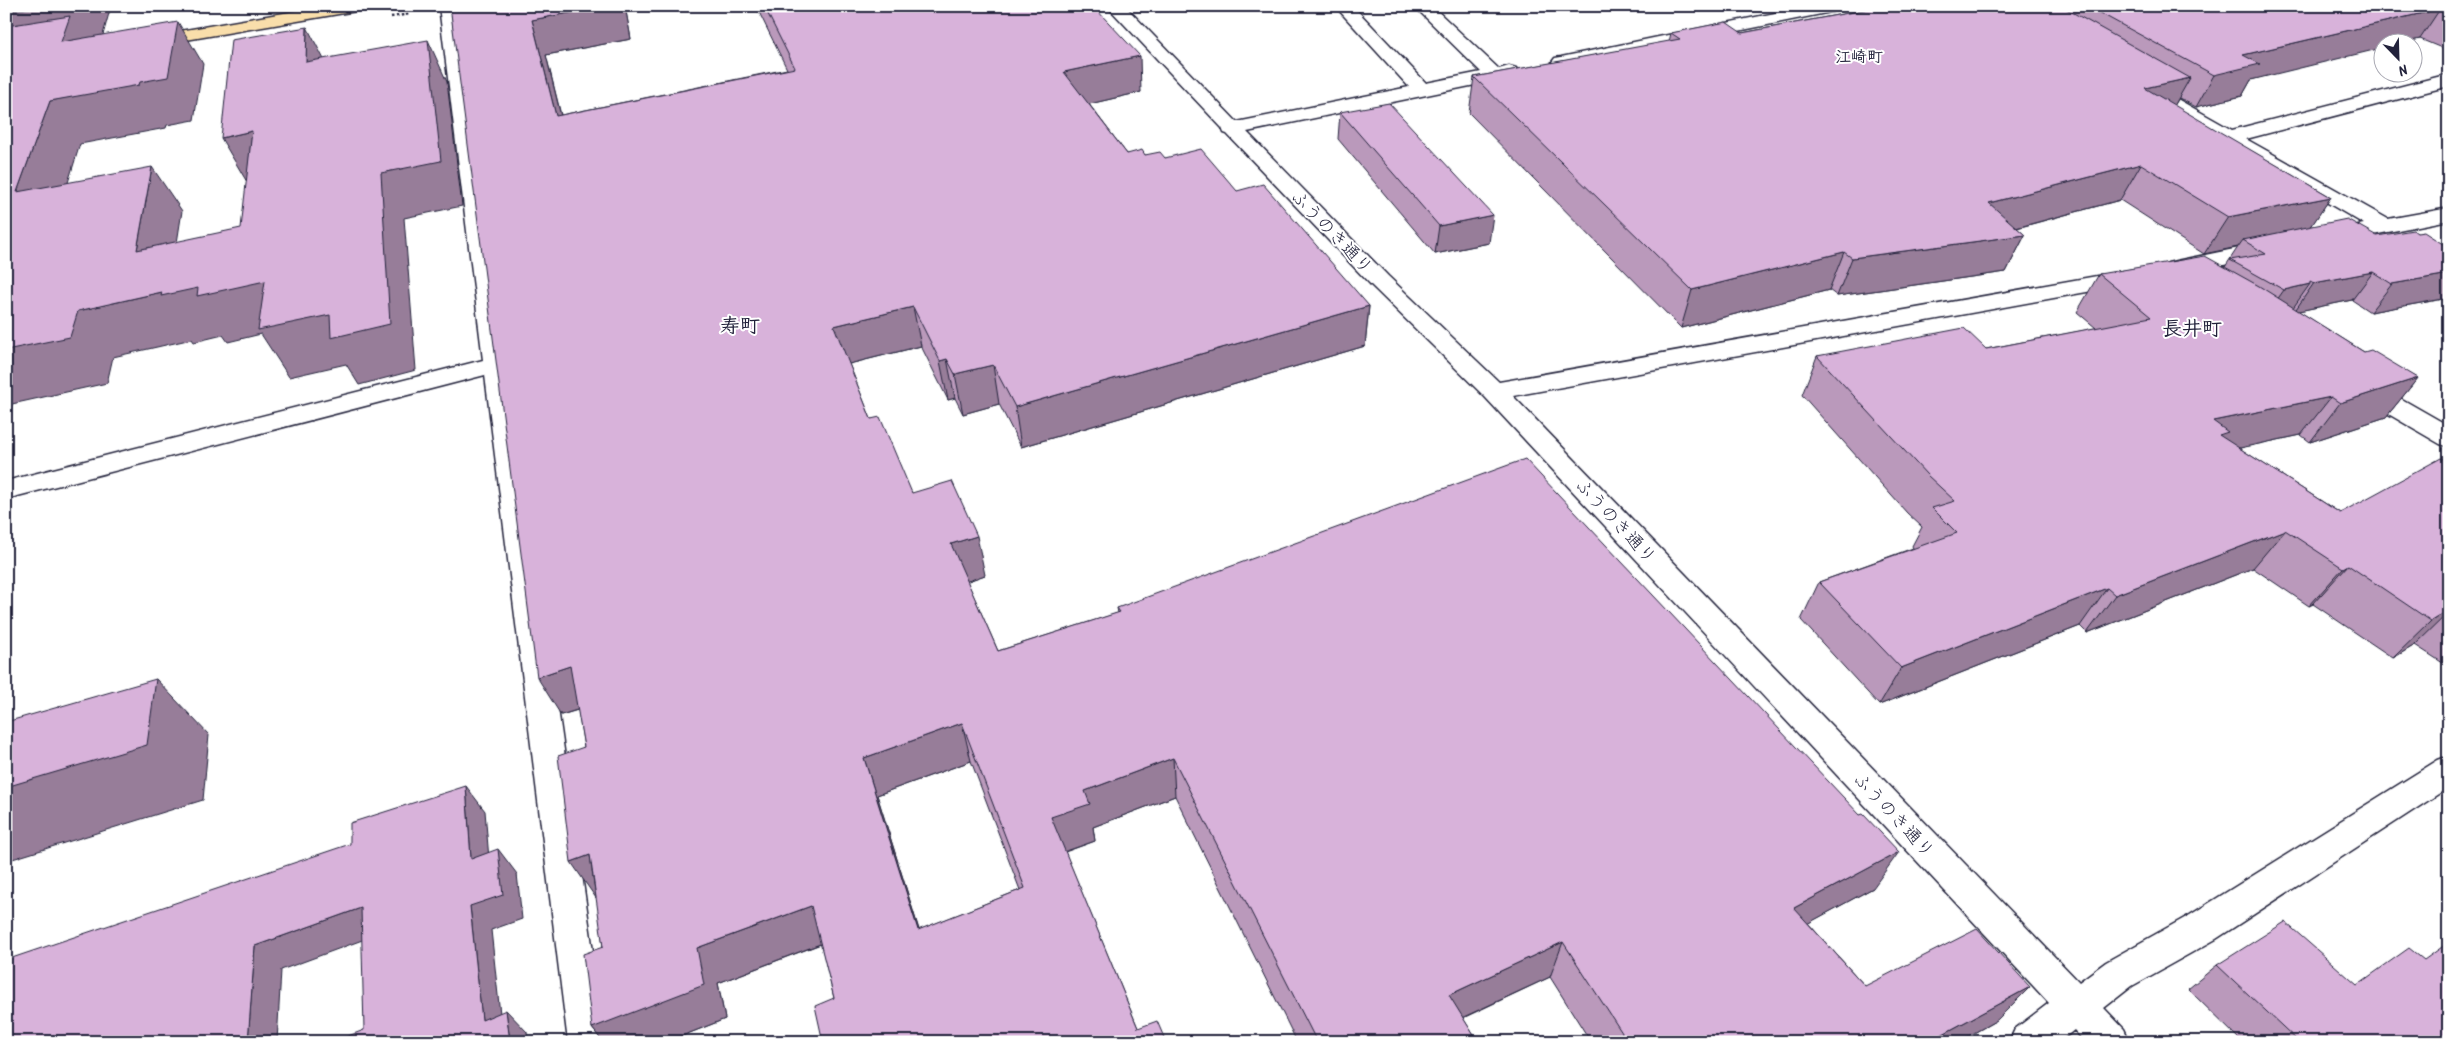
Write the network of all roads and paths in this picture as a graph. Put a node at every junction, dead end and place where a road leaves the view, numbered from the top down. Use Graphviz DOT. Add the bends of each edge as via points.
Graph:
graph roads {
  1 [pos="356,6"];
  2 [pos="448,6"];
  3 [pos="1115,6"];
  4 [pos="1343,6"];
  5 [pos="1422,6"];
  6 [pos="1836,6"];
  7 [pos="1779,11"];
  8 [pos="133,44"];
  9 [pos="1544,66"];
  10 [pos="1524,69"];
  11 [pos="1495,75"];
  12 [pos="2128,79"];
  13 [pos="2449,80"];
  14 [pos="1422,90"];
  15 [pos="1231,130"];
  16 [pos="2229,137"];
  17 [pos="2449,214"];
  18 [pos="2384,226"];
  19 [pos="2163,271"];
  20 [pos="2188,286"];
  21 [pos="495,365"];
  22 [pos="2348,379"];
  23 [pos="1494,391"];
  24 [pos="2449,438"];
  25 [pos="6,490"];
  26 [pos="2449,770"];
  27 [pos="2076,1006"];
  28 [pos="586,1042"];
  29 [pos="2028,1042"];
  30 [pos="2111,1042"];
  1 -- 8 [label="main road"];
  2 -- 21 [label="street"];
  3 -- 15 [label="street, ふうのき通り"];
  4 -- 14 [label="street"];
  5 -- 11 [label="street"];
  6 -- 7 [label="street"];
  7 -- 9 [label="street"];
  10 -- 11 [label="street"];
  11 -- 14 [label="street"];
  12 -- 16 [label="street"];
  13 -- 16 [label="street"];
  14 -- 15 [label="street"];
  15 -- 23 [label="street, ふうのき通り"];
  16 -- 18 [label="street"];
  17 -- 18 [label="street"];
  18 -- 19 [label="street"];
  19 -- 20 [label="street"];
  19 -- 23 [label="street"];
  21 -- 25 [label="street"];
  21 -- 28 [label="street"];
  22 -- 24 [label="street"];
  23 -- 27 [label="street, ふうのき通り"];
  26 -- 27 [label="street" via="2204,927 2119,974"];
  27 -- 29 [label="street"];
  27 -- 30 [label="street, ふうのき通り"];
}
